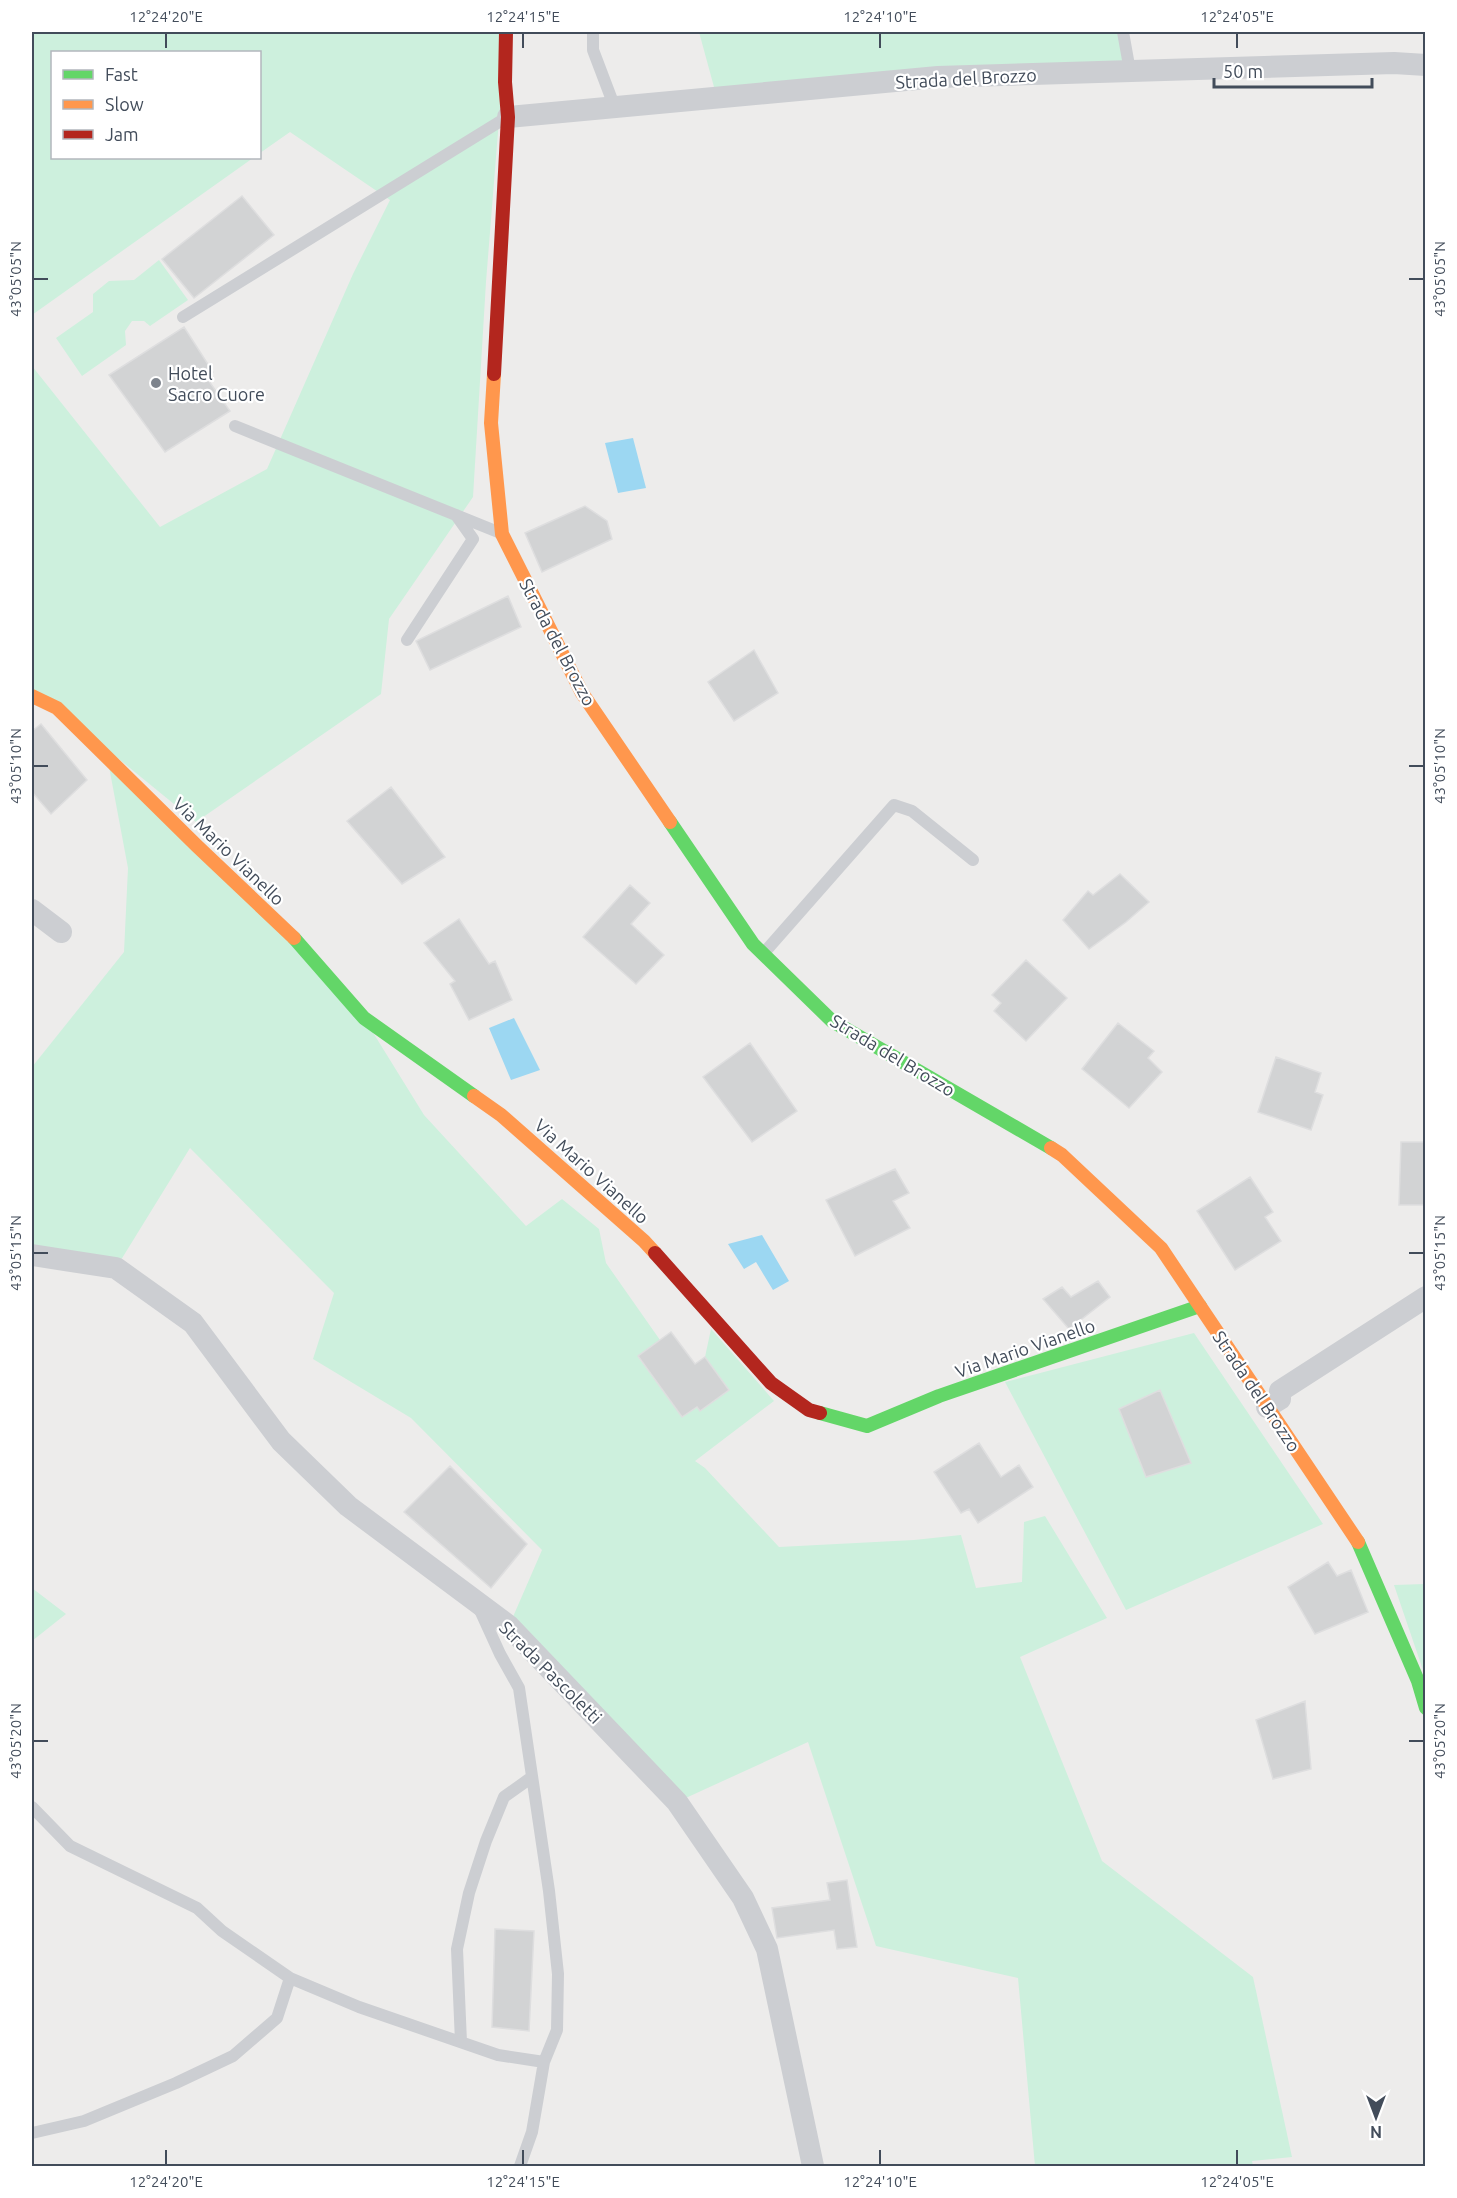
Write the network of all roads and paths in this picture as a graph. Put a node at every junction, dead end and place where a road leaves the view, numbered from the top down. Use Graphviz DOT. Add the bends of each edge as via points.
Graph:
graph roads {
  1 [pos="506,32"];
  2 [pos="593,32"];
  3 [pos="1123,32"];
  4 [pos="1425,65"];
  5 [pos="1130,71"];
  6 [pos="615,108"];
  7 [pos="508,117"];
  8 [pos="183,317"];
  9 [pos="235,426"];
  10 [pos="455,514"];
  11 [pos="502,534"];
  12 [pos="407,640"];
  13 [pos="32,696"];
  14 [pos="973,860"];
  15 [pos="32,910"];
  16 [pos="61,932"];
  17 [pos="763,954"];
  18 [pos="32,1255"];
  19 [pos="1425,1297"];
  20 [pos="1200,1306"];
  21 [pos="1273,1399"];
  22 [pos="476,1602"];
  23 [pos="1425,1708"];
  24 [pos="532,1777"];
  25 [pos="32,1807"];
  26 [pos="290,1978"];
  27 [pos="461,2042"];
  28 [pos="544,2062"];
  29 [pos="32,2133"];
  30 [pos="520,2166"];
  31 [pos="813,2166"];
  1 -- 7 [label="street, Strada del Brozzo"];
  2 -- 6 [label="lane" via="593,50"];
  3 -- 5 [label="lane"];
  4 -- 5 [label="street, Strada del Brozzo"];
  5 -- 6 [label="street, Strada del Brozzo" via="938,77"];
  6 -- 7 [label="street, Strada del Brozzo"];
  7 -- 8 [label="lane"];
  7 -- 11 [label="street, Strada del Brozzo" via="491,423"];
  9 -- 10 [label="lane"];
  10 -- 11 [label="lane"];
  10 -- 12 [label="lane" via="473,538"];
  11 -- 17 [label="street, Strada del Brozzo" via="582,693"];
  13 -- 20 [label="street, Via Mario Vianello" via="57,708 299,942 364,1018 501,1114 644,1241 771,1383 809,1410 867,1426 939,1396"];
  14 -- 17 [label="lane" via="912,811 894,805"];
  15 -- 16 [label="street"];
  17 -- 20 [label="street, Strada del Brozzo" via="832,1021 1062,1155 1161,1248"];
  18 -- 22 [label="street, Strada Pascoletti" via="116,1268 193,1323 281,1441 348,1506"];
  19 -- 21 [label="street"];
  20 -- 21 [label="street, Strada del Brozzo"];
  21 -- 23 [label="street, Strada del Brozzo" via="1361,1547 1418,1682"];
  22 -- 24 [label="lane" via="519,1688"];
  22 -- 31 [label="street, Strada Pascoletti" via="509,1626 677,1802 743,1898 766,1949"];
  24 -- 27 [label="lane" via="504,1797 469,1893 458,1950"];
  24 -- 28 [label="lane" via="558,1974 557,2030"];
  25 -- 26 [label="lane" via="70,1846 197,1908 222,1931"];
  26 -- 27 [label="lane"];
  26 -- 29 [label="lane" via="277,2018 232,2056 176,2084 84,2121"];
  27 -- 28 [label="lane" via="498,2055"];
  28 -- 30 [label="lane" via="532,2132"];
}
